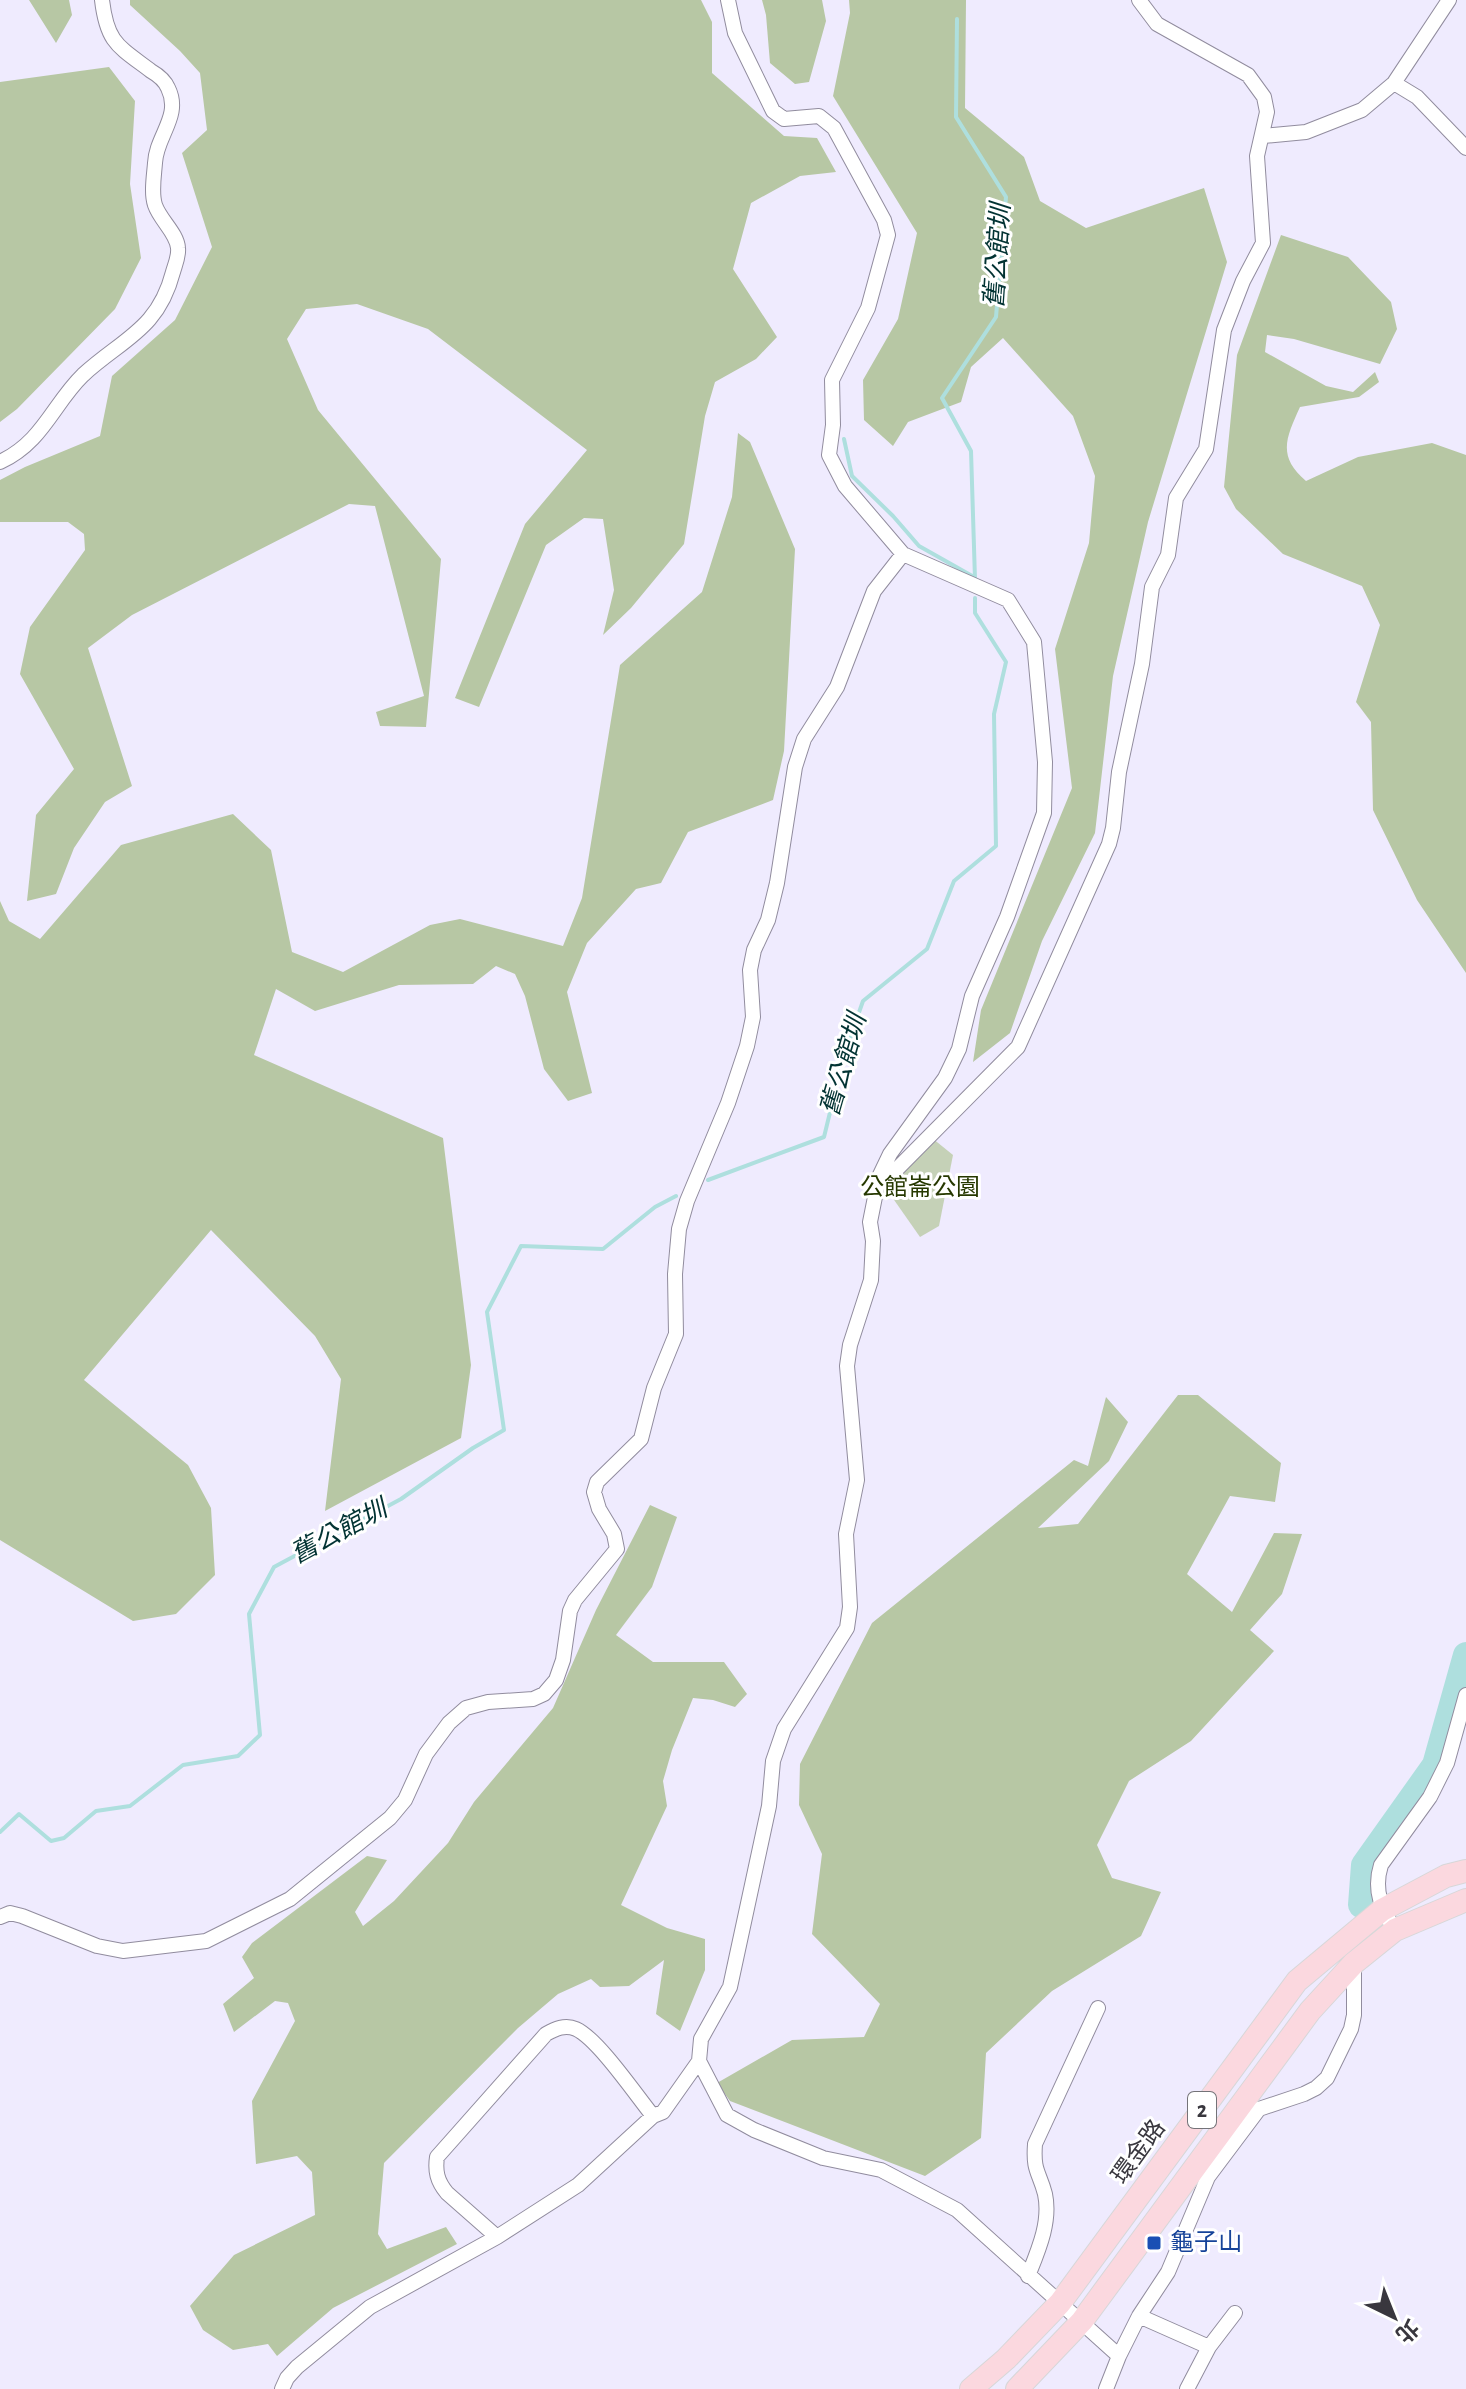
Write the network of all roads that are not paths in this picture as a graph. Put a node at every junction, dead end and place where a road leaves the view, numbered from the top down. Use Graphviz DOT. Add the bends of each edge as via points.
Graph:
graph roads {
  1 [pos="102,0"];
  2 [pos="728,0"];
  3 [pos="1139,0"];
  4 [pos="1449,0"];
  5 [pos="1394,83"];
  6 [pos="1263,136"];
  7 [pos="1466,148"];
  8 [pos="0,462"];
  9 [pos="903,554"];
  10 [pos="879,1177"];
  11 [pos="1466,1695"];
  12 [pos="1466,1871"];
  13 [pos="1466,1900"];
  14 [pos="1382,1910"];
  15 [pos="0,1917"];
  16 [pos="1395,1930"];
  17 [pos="1354,1963"];
  18 [pos="1098,2008"];
  19 [pos="699,2061"];
  20 [pos="653,2116"];
  21 [pos="497,2237"];
  22 [pos="1028,2276"];
  23 [pos="1060,2303"];
  24 [pos="1235,2313"];
  25 [pos="1139,2316"];
  26 [pos="1082,2321"];
  27 [pos="1209,2347"];
  28 [pos="1119,2356"];
  29 [pos="282,2389"];
  30 [pos="971,2389"];
  31 [pos="1017,2389"];
  32 [pos="1106,2389"];
  33 [pos="1187,2389"];
  1 -- 8 [label="street" via="105,25 116,45 169,88 173,112 155,153 153,197 178,249 157,312 82,376 44,428"];
  2 -- 9 [label="street" via="735,33 773,111 784,119 819,116 834,128 884,220 888,235 868,308 832,380 829,455 845,486"];
  3 -- 6 [label="street" via="1157,24 1248,75 1264,97"];
  4 -- 5 [label="street"];
  5 -- 6 [label="street" via="1362,110 1306,132"];
  5 -- 7 [label="street" via="1417,97"];
  6 -- 10 [label="street" via="1257,156 1263,243 1224,330 1206,449 1176,498 1168,555 1152,587 1109,844 1018,1047 892,1174"];
  9 -- 10 [label="street" via="1008,600 1034,642 1044,813 972,996 959,1049"];
  9 -- 15 [label="street" via="874,591 837,687 804,739 795,767 777,883 750,970 753,1017 747,1046 679,1229 676,1334 641,1439 597,1482 599,1509 617,1549 575,1600 556,1680 533,1699 466,1708 426,1754 405,1800 390,1818 290,1899 206,1941 123,1951 22,1916"];
  10 -- 19 [label="street" via="870,1222 871,1280 847,1366 857,1480 846,1534 847,1628 784,1729 773,1761 769,1806 730,1987 701,2039"];
  11 -- 14 [label="street" via="1447,1763 1430,1797 1381,1865 1376,1879"];
  12 -- 14 [label="main road, 環金路 / 2"];
  13 -- 16 [label="main road, 2"];
  14 -- 16 [label="street"];
  14 -- 23 [label="main road, 環金路 / 2" via="1297,1981"];
  16 -- 17 [label="main road, 2"];
  17 -- 25 [label="street" via="1351,2029 1327,2078 1304,2094 1259,2109 1208,2177 1168,2272"];
  17 -- 26 [label="main road, 2" via="1310,2011"];
  18 -- 22 [label="street" via="1035,2144 1034,2166 1045,2194 1046,2217"];
  19 -- 20 [label="street" via="663,2112"];
  19 -- 22 [label="street" via="727,2115 823,2158 881,2170 957,2210"];
  20 -- 21 [label="street" via="578,2185"];
  20 -- 21 [label="street" via="589,2038 574,2028 546,2034 437,2157 440,2185"];
  21 -- 29 [label="street" via="370,2307 297,2367"];
  22 -- 23 [label="street"];
  23 -- 26 [label="street"];
  23 -- 30 [label="main road, 環金路 / 2"];
  24 -- 27 [label="street"];
  25 -- 27 [label="street"];
  25 -- 28 [label="street"];
  26 -- 28 [label="street"];
  26 -- 31 [label="main road, 2"];
  27 -- 33 [label="street"];
  28 -- 32 [label="street"];
}
